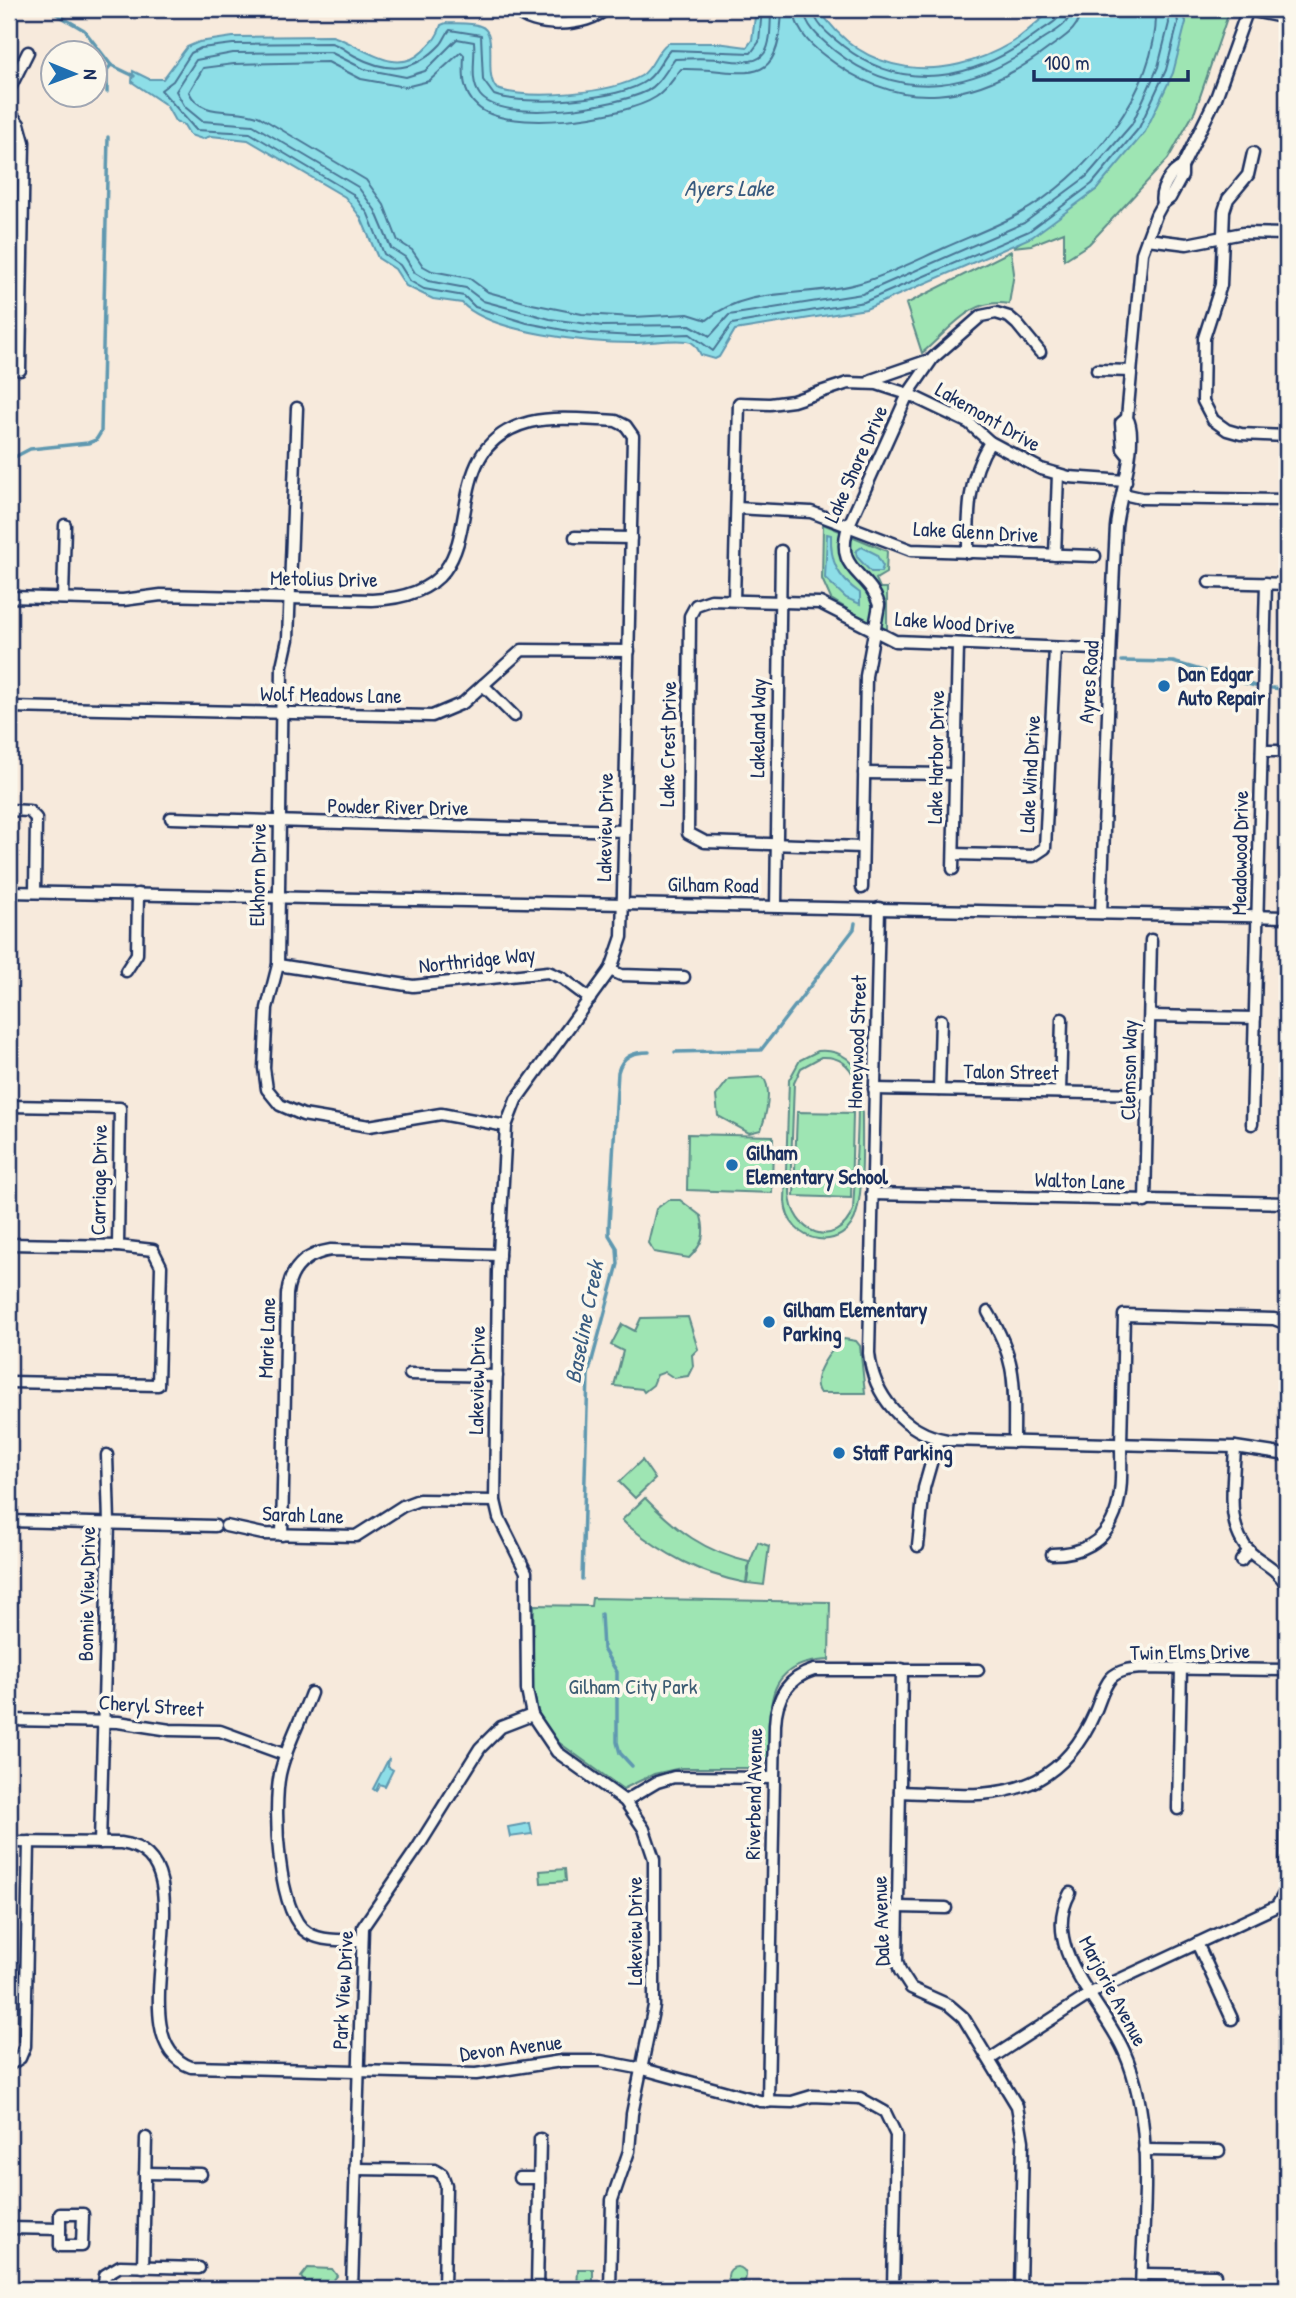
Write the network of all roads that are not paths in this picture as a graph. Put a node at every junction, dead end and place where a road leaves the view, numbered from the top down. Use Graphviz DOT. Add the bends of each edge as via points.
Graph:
graph roads {
  1 [pos="514,9"];
  2 [pos="606,9"];
  3 [pos="1248,9"];
  4 [pos="1287,18"];
  5 [pos="28,52"];
  6 [pos="9,90"];
  7 [pos="9,111"];
  8 [pos="1253,153"];
  9 [pos="1287,234"];
  10 [pos="1223,236"];
  11 [pos="1147,239"];
  12 [pos="9,325"];
  13 [pos="21,326"];
  14 [pos="1040,352"];
  15 [pos="933,358"];
  16 [pos="20,370"];
  17 [pos="1097,370"];
  18 [pos="1131,371"];
  19 [pos="865,382"];
  20 [pos="908,394"];
  21 [pos="297,408"];
  22 [pos="1287,436"];
  23 [pos="990,442"];
  24 [pos="634,443"];
  25 [pos="1058,474"];
  26 [pos="1126,481"];
  27 [pos="1123,494"];
  28 [pos="1287,500"];
  29 [pos="737,508"];
  30 [pos="65,525"];
  31 [pos="848,527"];
  32 [pos="575,537"];
  33 [pos="631,538"];
  34 [pos="780,551"];
  35 [pos="968,553"];
  36 [pos="1055,555"];
  37 [pos="1095,556"];
  38 [pos="1209,582"];
  39 [pos="1266,583"];
  40 [pos="1287,584"];
  41 [pos="9,597"];
  42 [pos="63,598"];
  43 [pos="289,598"];
  44 [pos="734,600"];
  45 [pos="779,601"];
  46 [pos="696,605"];
  47 [pos="873,632"];
  48 [pos="958,645"];
  49 [pos="1055,648"];
  50 [pos="1095,649"];
  51 [pos="629,651"];
  52 [pos="484,685"];
  53 [pos="9,707"];
  54 [pos="281,712"];
  55 [pos="514,716"];
  56 [pos="1262,751"];
  57 [pos="1287,751"];
  58 [pos="864,773"];
  59 [pos="955,774"];
  60 [pos="9,810"];
  61 [pos="171,818"];
  62 [pos="278,824"];
  63 [pos="624,831"];
  64 [pos="778,845"];
  65 [pos="862,847"];
  66 [pos="954,854"];
  67 [pos="953,869"];
  68 [pos="862,888"];
  69 [pos="9,892"];
  70 [pos="35,892"];
  71 [pos="138,894"];
  72 [pos="276,896"];
  73 [pos="623,902"];
  74 [pos="776,906"];
  75 [pos="879,908"];
  76 [pos="1101,913"];
  77 [pos="1258,916"];
  78 [pos="1287,917"];
  79 [pos="1151,940"];
  80 [pos="278,965"];
  81 [pos="610,970"];
  82 [pos="127,971"];
  83 [pos="684,977"];
  84 [pos="590,999"];
  85 [pos="1150,1016"];
  86 [pos="1255,1018"];
  87 [pos="1062,1019"];
  88 [pos="941,1020"];
  89 [pos="874,1089"];
  90 [pos="939,1090"];
  91 [pos="1060,1092"];
  92 [pos="1148,1094"];
  93 [pos="9,1106"];
  94 [pos="1252,1124"];
  95 [pos="506,1126"];
  96 [pos="872,1194"];
  97 [pos="1145,1202"];
  98 [pos="1287,1203"];
  99 [pos="9,1244"];
  100 [pos="118,1246"];
  101 [pos="499,1255"];
  102 [pos="988,1312"];
  103 [pos="1287,1324"];
  104 [pos="410,1374"];
  105 [pos="497,1376"];
  106 [pos="9,1382"];
  107 [pos="938,1439"];
  108 [pos="1014,1442"];
  109 [pos="1121,1445"];
  110 [pos="1235,1447"];
  111 [pos="107,1455"];
  112 [pos="1287,1455"];
  113 [pos="495,1501"];
  114 [pos="9,1521"];
  115 [pos="109,1523"];
  116 [pos="282,1535"];
  117 [pos="918,1546"];
  118 [pos="1249,1550"];
  119 [pos="1052,1554"];
  120 [pos="1241,1561"];
  121 [pos="1287,1586"];
  122 [pos="1181,1668"];
  123 [pos="902,1669"];
  124 [pos="978,1670"];
  125 [pos="1287,1670"];
  126 [pos="311,1693"];
  127 [pos="532,1715"];
  128 [pos="9,1720"];
  129 [pos="103,1721"];
  130 [pos="286,1755"];
  131 [pos="774,1778"];
  132 [pos="900,1792"];
  133 [pos="625,1801"];
  134 [pos="1287,1808"];
  135 [pos="1178,1809"];
  136 [pos="9,1842"];
  137 [pos="29,1842"];
  138 [pos="100,1843"];
  139 [pos="1070,1893"];
  140 [pos="898,1907"];
  141 [pos="946,1908"];
  142 [pos="361,1940"];
  143 [pos="1197,1943"];
  144 [pos="1090,1995"];
  145 [pos="1232,2019"];
  146 [pos="990,2059"];
  147 [pos="9,2066"];
  148 [pos="643,2068"];
  149 [pos="359,2072"];
  150 [pos="768,2102"];
  151 [pos="146,2138"];
  152 [pos="540,2139"];
  153 [pos="1144,2150"];
  154 [pos="1219,2151"];
  155 [pos="355,2169"];
  156 [pos="145,2173"];
  157 [pos="201,2174"];
  158 [pos="519,2178"];
  159 [pos="539,2178"];
  160 [pos="9,2228"];
  161 [pos="60,2229"];
  162 [pos="143,2267"];
  163 [pos="199,2268"];
  164 [pos="1142,2274"];
  165 [pos="1215,2275"];
  166 [pos="103,2289"];
  167 [pos="352,2289"];
  168 [pos="444,2289"];
  169 [pos="537,2289"];
  170 [pos="610,2289"];
  171 [pos="893,2289"];
  172 [pos="1020,2289"];
  173 [pos="1141,2289"];
  1 -- 2 [label="street" via="542,24 591,18"];
  3 -- 4 [label="street"];
  3 -- 11 [label="street, Ayres Road" via="1216,98 1182,167 1161,194 1162,204"];
  5 -- 6 [label="street"];
  7 -- 13 [label="street" via="24,142"];
  8 -- 10 [label="street" via="1248,175 1226,205"];
  9 -- 10 [label="street"];
  10 -- 11 [label="street" via="1187,243"];
  10 -- 22 [label="street" via="1222,285 1204,338 1203,401 1213,420 1227,430"];
  11 -- 18 [label="street, Ayres Road"];
  12 -- 13 [label="street"];
  13 -- 16 [label="street"];
  14 -- 15 [label="street, Lake Shore Drive" via="1017,324 996,313 981,316"];
  15 -- 19 [label="street"];
  15 -- 20 [label="street, Lake Shore Drive"];
  17 -- 18 [label="street"];
  18 -- 26 [label="street, Ayres Road"];
  19 -- 20 [label="street, Lakemont Drive"];
  19 -- 29 [label="street, Lakemont Drive" via="793,401 740,403"];
  20 -- 23 [label="street, Lakemont Drive" via="969,423"];
  20 -- 31 [label="street, Lake Shore Drive"];
  21 -- 43 [label="street, Elkhorn Drive"];
  23 -- 25 [label="street, Lakemont Drive"];
  23 -- 35 [label="street" via="970,490"];
  24 -- 33 [label="street, Lakeview Drive"];
  24 -- 43 [label="street, Metolius Drive" via="626,426 616,421 543,421 517,426 498,438 476,462 468,482 463,535 453,558 436,579 416,592 391,599"];
  25 -- 26 [label="street, Lakemont Drive"];
  25 -- 36 [label="street"];
  26 -- 27 [label="street, Ayres Road"];
  27 -- 28 [label="street"];
  27 -- 76 [label="street, Ayres Road" via="1116,524 1106,707"];
  29 -- 31 [label="street, Lake Glenn Drive" via="802,510"];
  29 -- 44 [label="street, Lakemont Drive"];
  30 -- 42 [label="street"];
  31 -- 35 [label="street, Lake Glenn Drive" via="911,550"];
  31 -- 47 [label="street, Lake Shore Drive" via="845,558 879,605"];
  32 -- 33 [label="street"];
  33 -- 51 [label="street, Lakeview Drive"];
  34 -- 45 [label="street, Lakeland Way"];
  35 -- 36 [label="street, Lake Glenn Drive"];
  36 -- 37 [label="street, Lake Glenn Drive"];
  38 -- 39 [label="street"];
  39 -- 40 [label="street"];
  39 -- 56 [label="street, Meadowood Drive"];
  41 -- 42 [label="street, Metolius Drive"];
  42 -- 43 [label="street, Metolius Drive"];
  43 -- 54 [label="street, Elkhorn Drive"];
  44 -- 45 [label="street, Lake Wood Drive"];
  44 -- 46 [label="street, Lake Wood Drive"];
  45 -- 47 [label="street, Lake Wood Drive" via="827,605"];
  45 -- 64 [label="street, Lakeland Way"];
  46 -- 64 [label="street, Lake Crest Drive" via="690,616 688,833 699,842"];
  47 -- 48 [label="street, Lake Wood Drive" via="895,641"];
  47 -- 58 [label="street, Lake Shore Drive" via="866,676"];
  48 -- 49 [label="street, Lake Wood Drive"];
  48 -- 59 [label="street, Lake Harbor Drive"];
  49 -- 50 [label="street, Lake Wood Drive"];
  49 -- 66 [label="street, Lake Wind Drive" via="1045,848 1033,856"];
  51 -- 52 [label="street, Wolf Meadows Lane" via="522,650"];
  51 -- 63 [label="street, Lakeview Drive"];
  52 -- 54 [label="street, Wolf Meadows Lane" via="456,708 432,716"];
  52 -- 55 [label="street"];
  53 -- 54 [label="street, Wolf Meadows Lane"];
  54 -- 62 [label="street, Elkhorn Drive"];
  56 -- 57 [label="street"];
  56 -- 77 [label="street, Meadowood Drive"];
  58 -- 59 [label="street"];
  58 -- 65 [label="street, Lake Shore Drive"];
  59 -- 66 [label="street, Lake Harbor Drive"];
  60 -- 70 [label="street" via="29,811 36,818"];
  61 -- 62 [label="street, Powder River Drive"];
  62 -- 63 [label="street, Powder River Drive"];
  62 -- 72 [label="street, Elkhorn Drive"];
  63 -- 73 [label="street, Lakeview Drive"];
  64 -- 65 [label="street, Lake Crest Drive"];
  64 -- 74 [label="street, Lakeland Way"];
  65 -- 68 [label="street, Lake Shore Drive"];
  66 -- 67 [label="street, Lake Harbor Drive"];
  69 -- 70 [label="street, Gilham Road"];
  70 -- 71 [label="street, Gilham Road"];
  71 -- 72 [label="street, Gilham Road"];
  71 -- 82 [label="street" via="137,954"];
  72 -- 73 [label="street, Gilham Road"];
  72 -- 80 [label="street, Elkhorn Drive"];
  73 -- 74 [label="street, Gilham Road"];
  73 -- 81 [label="street, Lakeview Drive" via="620,948"];
  74 -- 75 [label="street, Gilham Road"];
  75 -- 76 [label="street, Gilham Road"];
  75 -- 89 [label="street, Honeywood Street"];
  76 -- 77 [label="street, Gilham Road"];
  77 -- 78 [label="street, Gilham Road"];
  77 -- 86 [label="street, Meadowood Drive"];
  79 -- 85 [label="street, Clemson Way"];
  80 -- 84 [label="street, Northridge Way" via="413,986 543,972 558,976"];
  80 -- 95 [label="street, Elkhorn Drive" via="267,1008 264,1052 273,1106 369,1126 441,1114"];
  81 -- 83 [label="street" via="621,975"];
  81 -- 84 [label="street, Lakeview Drive"];
  84 -- 95 [label="street, Lakeview Drive" via="516,1100"];
  85 -- 86 [label="street"];
  85 -- 92 [label="street, Clemson Way"];
  86 -- 94 [label="street, Meadowood Drive"];
  87 -- 91 [label="street"];
  88 -- 90 [label="street"];
  89 -- 90 [label="street, Talon Street"];
  89 -- 96 [label="street, Honeywood Street"];
  90 -- 91 [label="street, Talon Street"];
  91 -- 92 [label="street, Talon Street"];
  92 -- 97 [label="street, Clemson Way"];
  93 -- 100 [label="street, Carriage Drive" via="120,1108"];
  95 -- 101 [label="street, Lakeview Drive"];
  96 -- 97 [label="street, Walton Lane"];
  96 -- 107 [label="street, Honeywood Street" via="871,1366 882,1395 894,1410"];
  97 -- 98 [label="street, Walton Lane"];
  99 -- 100 [label="street"];
  100 -- 106 [label="street, Carriage Drive" via="148,1248 160,1258 158,1385"];
  101 -- 105 [label="street, Lakeview Drive"];
  101 -- 116 [label="street, Marie Lane" via="331,1250 298,1265 287,1294"];
  102 -- 108 [label="street" via="1012,1362"];
  103 -- 109 [label="street" via="1124,1315"];
  104 -- 105 [label="street"];
  105 -- 113 [label="street, Lakeview Drive"];
  107 -- 108 [label="street, Honeywood Street"];
  107 -- 117 [label="street" via="924,1488"];
  108 -- 109 [label="street, Honeywood Street"];
  109 -- 110 [label="street, Honeywood Street"];
  109 -- 119 [label="street" via="1119,1500 1109,1525 1088,1547"];
  110 -- 112 [label="street, Honeywood Street"];
  110 -- 118 [label="street" via="1233,1517"];
  111 -- 115 [label="street, Bonnie View Drive"];
  113 -- 116 [label="street, Sarah Lane" via="419,1500 356,1536"];
  113 -- 127 [label="street, Lakeview Drive" via="526,1572 527,1690"];
  114 -- 115 [label="street, Sarah Lane"];
  115 -- 116 [label="street, Sarah Lane" via="220,1526"];
  115 -- 129 [label="street, Bonnie View Drive"];
  118 -- 120 [label="street"];
  118 -- 121 [label="street" via="1276,1570"];
  122 -- 125 [label="street, Twin Elms Drive"];
  122 -- 132 [label="street, Twin Elms Drive" via="1131,1668 1116,1674 1073,1750 1036,1780 988,1793"];
  122 -- 135 [label="street"];
  123 -- 124 [label="street, Riverbend Avenue"];
  123 -- 131 [label="street, Riverbend Avenue" via="822,1669 792,1681 777,1704"];
  123 -- 132 [label="street, Dale Avenue"];
  126 -- 130 [label="street"];
  127 -- 133 [label="street, Lakeview Drive" via="557,1752"];
  127 -- 142 [label="street, Park View Drive" via="501,1727 480,1748 366,1922"];
  128 -- 129 [label="street, Cheryl Street"];
  129 -- 130 [label="street, Cheryl Street" via="162,1730 220,1731"];
  129 -- 138 [label="street, Bonnie View Drive"];
  130 -- 142 [label="street" via="277,1813 290,1911 311,1935"];
  131 -- 133 [label="street" via="674,1777"];
  131 -- 150 [label="street, Riverbend Avenue"];
  132 -- 140 [label="street, Dale Avenue"];
  133 -- 148 [label="street, Lakeview Drive" via="645,1829 655,1876 654,2006"];
  134 -- 143 [label="street" via="1285,1892 1277,1906"];
  136 -- 137 [label="street, Devon Avenue"];
  137 -- 138 [label="street, Devon Avenue"];
  137 -- 147 [label="street" via="25,2046 20,2058"];
  138 -- 149 [label="street, Devon Avenue" via="136,1847 153,1860 161,1876 161,2029 175,2058 198,2068"];
  139 -- 144 [label="street, Marjorie Avenue" via="1060,1914 1062,1936"];
  140 -- 141 [label="street"];
  140 -- 146 [label="street, Dale Avenue" via="897,1961 905,1981 920,1994 957,2010"];
  142 -- 149 [label="street, Park View Drive"];
  143 -- 144 [label="street"];
  143 -- 145 [label="street"];
  144 -- 146 [label="street"];
  144 -- 153 [label="street, Marjorie Avenue" via="1130,2066"];
  146 -- 172 [label="street, Dale Avenue" via="1012,2096 1022,2130"];
  148 -- 149 [label="street, Devon Avenue" via="580,2059 476,2074"];
  148 -- 150 [label="street, Devon Avenue"];
  148 -- 170 [label="street, Lakeview Drive" via="628,2157 612,2200"];
  149 -- 155 [label="street, Park View Drive"];
  150 -- 171 [label="street, Devon Avenue" via="852,2097 885,2112 897,2144"];
  151 -- 156 [label="street"];
  152 -- 159 [label="street"];
  153 -- 154 [label="street"];
  153 -- 164 [label="street, Marjorie Avenue"];
  155 -- 167 [label="street, Park View Drive"];
  155 -- 168 [label="street" via="435,2170 442,2174 446,2185"];
  156 -- 157 [label="street"];
  156 -- 162 [label="street"];
  158 -- 159 [label="street"];
  159 -- 169 [label="street"];
  160 -- 161 [label="street"];
  162 -- 163 [label="street"];
  162 -- 166 [label="street" via="113,2268 105,2275"];
  164 -- 165 [label="street"];
  164 -- 173 [label="street, Marjorie Avenue"];
}
